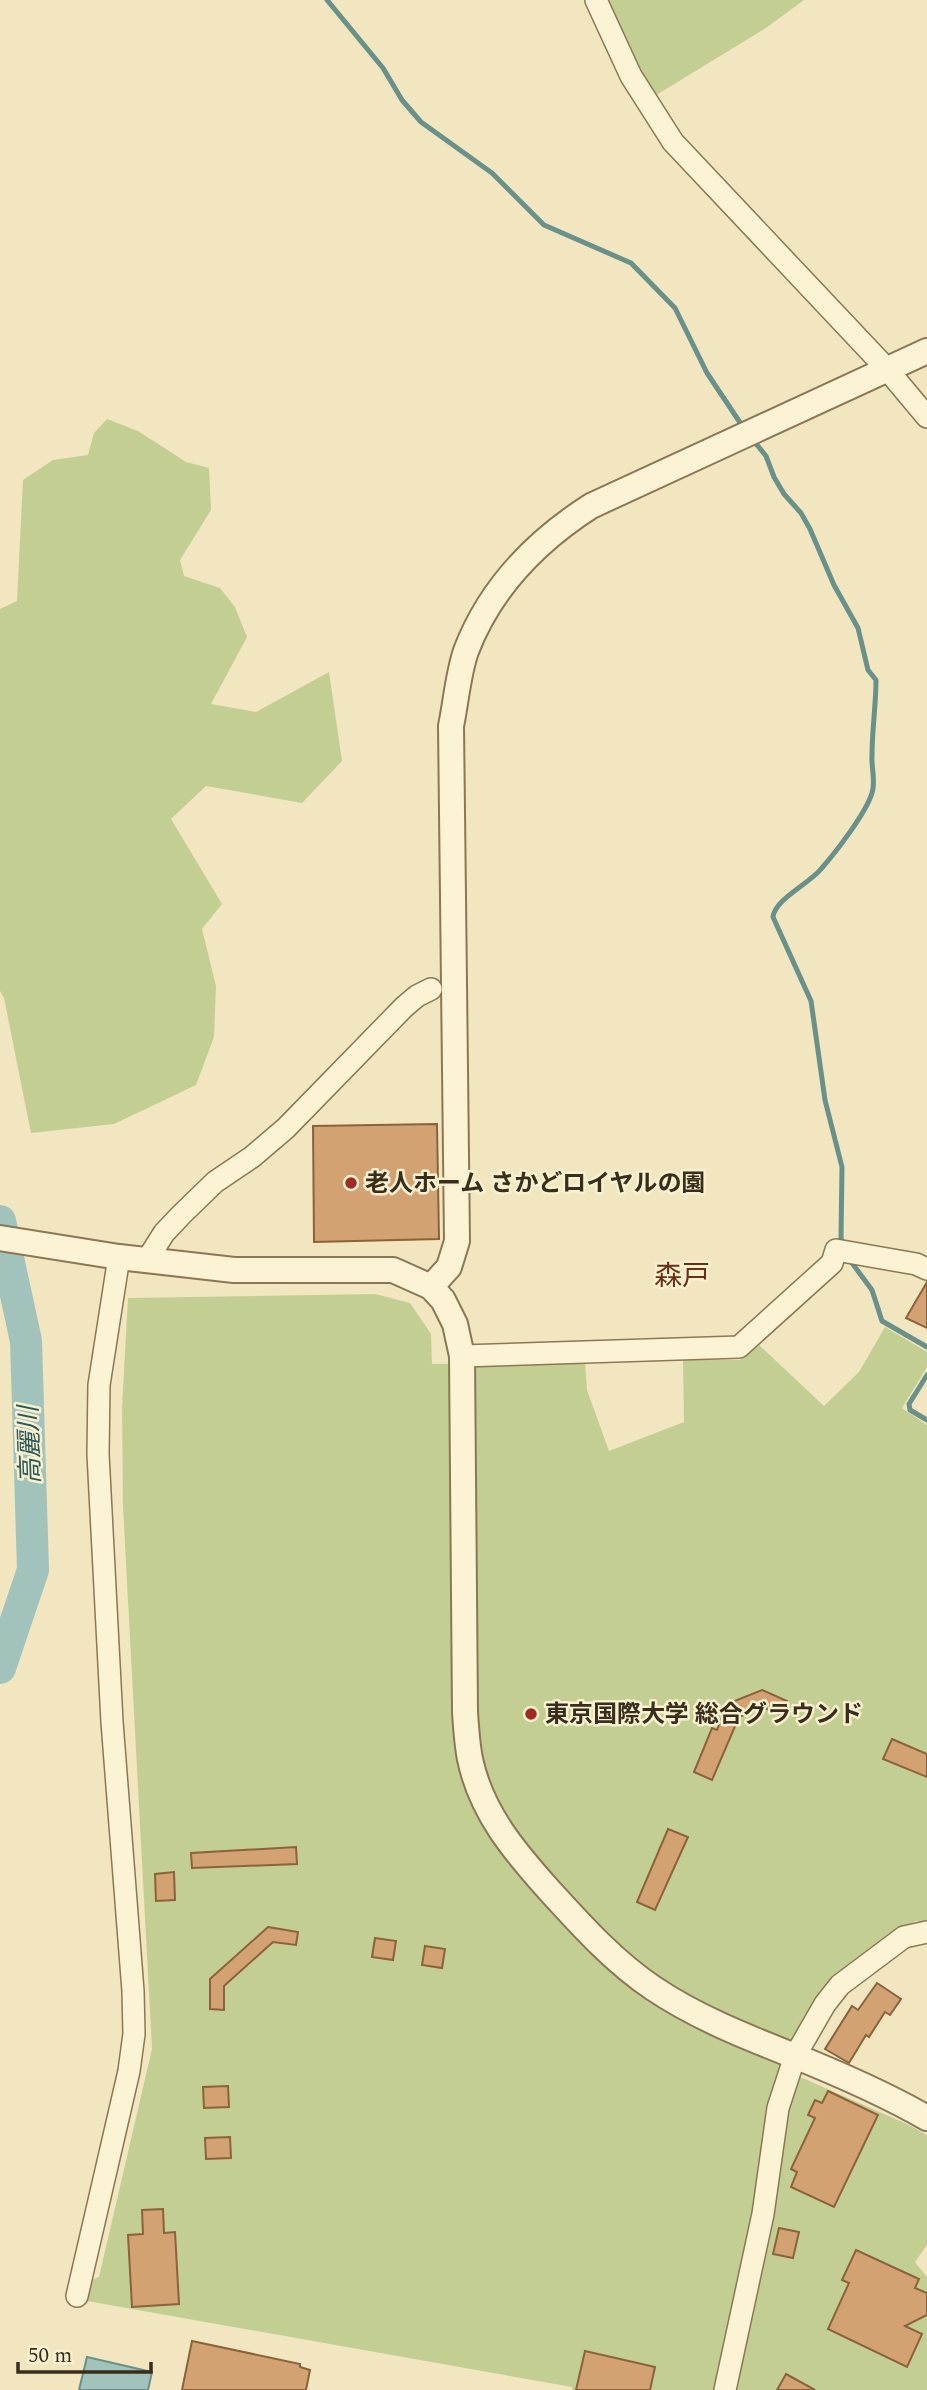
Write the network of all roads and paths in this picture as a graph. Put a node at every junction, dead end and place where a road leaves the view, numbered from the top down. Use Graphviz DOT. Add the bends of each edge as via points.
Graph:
graph roads {
  1 [pos="596,0"];
  2 [pos="927,351"];
  3 [pos="886,368"];
  4 [pos="927,417"];
  5 [pos="431,989"];
  6 [pos="0,1238"];
  7 [pos="119,1257"];
  8 [pos="147,1260"];
  9 [pos="927,1269"];
  10 [pos="431,1287"];
  11 [pos="463,1356"];
  12 [pos="927,1932"];
  13 [pos="795,2056"];
  14 [pos="927,2118"];
  15 [pos="77,2295"];
  16 [pos="725,2390"];
  1 -- 3 [label="street" via="631,76 673,142"];
  2 -- 3 [label="street"];
  3 -- 4 [label="street"];
  3 -- 10 [label="street" via="591,506 563,523 525,558 487,609 466,653 451,726 457,1241 449,1266"];
  5 -- 8 [label="street" via="404,1007 286,1128 215,1182 164,1233"];
  6 -- 7 [label="street"];
  7 -- 8 [label="street"];
  7 -- 15 [label="street" via="99,1385 99,1454 134,2034"];
  8 -- 10 [label="street" via="234,1270 393,1270"];
  9 -- 11 [label="street" via="836,1250 832,1263 739,1347"];
  10 -- 11 [label="street" via="455,1324"];
  11 -- 13 [label="street" via="465,1712 469,1757 487,1810 540,1880 632,1973 730,2031"];
  12 -- 13 [label="street" via="904,1937 841,1985"];
  13 -- 14 [label="street"];
  13 -- 16 [label="street" via="778,2108 763,2214"];
}
